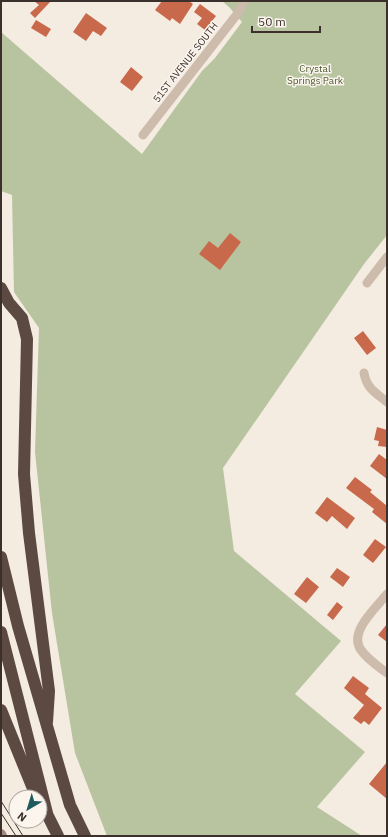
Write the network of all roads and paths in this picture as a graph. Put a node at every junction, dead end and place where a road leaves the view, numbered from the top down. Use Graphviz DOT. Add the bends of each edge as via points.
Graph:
graph roads {
  1 [pos="244,2"];
  2 [pos="143,135"];
  3 [pos="387,257"];
  4 [pos="368,283"];
  5 [pos="1,288"];
  6 [pos="1,305"];
  7 [pos="22,318"];
  8 [pos="364,373"];
  9 [pos="387,402"];
  10 [pos="1,557"];
  11 [pos="387,594"];
  12 [pos="1,633"];
  13 [pos="387,674"];
  14 [pos="1,710"];
  15 [pos="47,722"];
  16 [pos="34,789"];
  17 [pos="41,789"];
  18 [pos="48,815"];
  19 [pos="58,836"];
  20 [pos="85,836"];
  1 -- 2 [label="street, 51ST AVENUE SOUTH"];
  3 -- 4 [label="street"];
  5 -- 7 [label="highway" via="9,303"];
  6 -- 7 [label="highway"];
  7 -- 15 [label="highway" via="27,339 24,474 48,691"];
  8 -- 9 [label="street" via="370,389"];
  10 -- 15 [label="highway" via="18,626"];
  11 -- 13 [label="street" via="360,627 358,640 363,653"];
  12 -- 17 [label="highway"];
  14 -- 16 [label="highway"];
  15 -- 20 [label="highway" via="70,804"];
  18 -- 19 [label="highway"];
}
